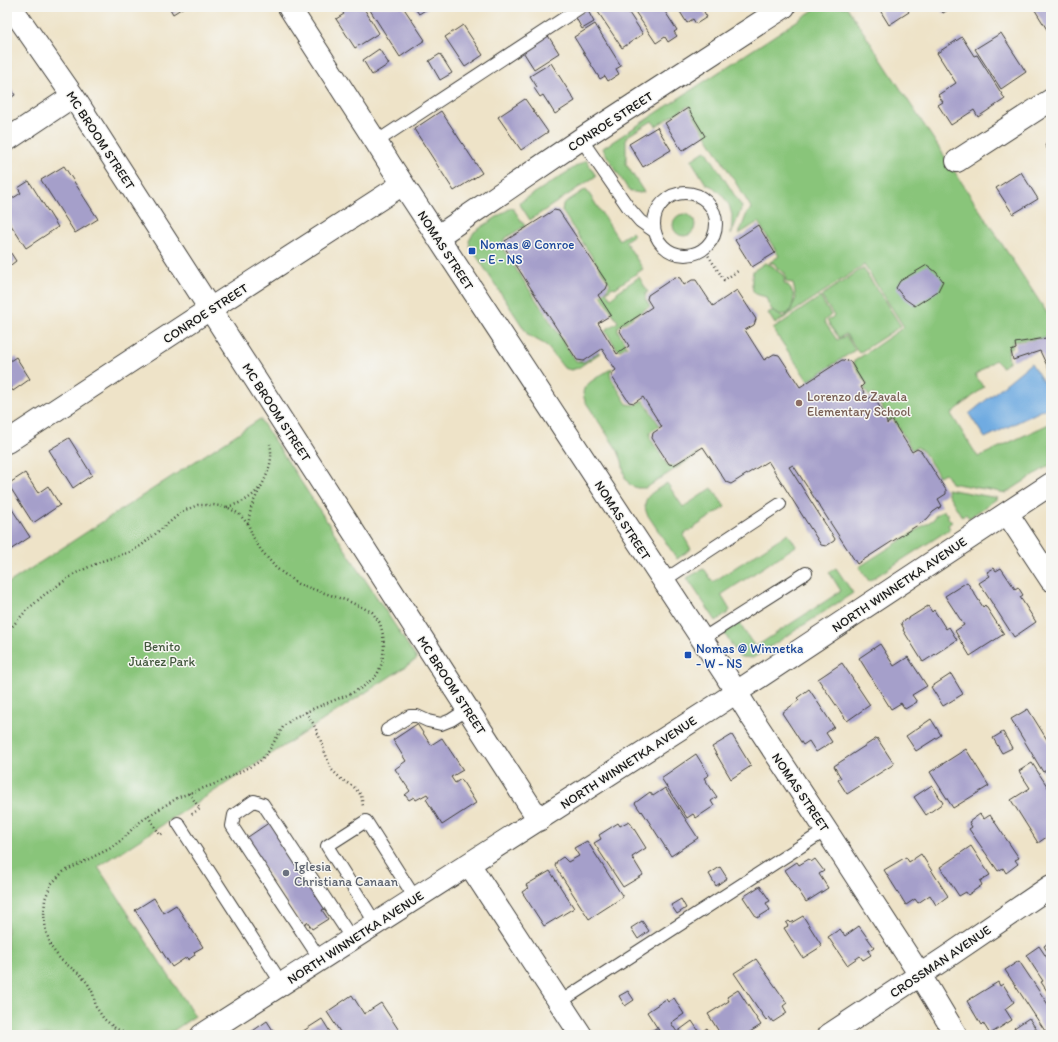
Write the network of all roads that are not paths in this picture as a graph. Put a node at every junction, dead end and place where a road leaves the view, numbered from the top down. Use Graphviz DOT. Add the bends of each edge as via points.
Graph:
graph roads {
  1 [pos="11,7"];
  2 [pos="289,7"];
  3 [pos="581,7"];
  4 [pos="784,7"];
  5 [pos="73,96"];
  6 [pos="1051,100"];
  7 [pos="581,139"];
  8 [pos="7,140"];
  9 [pos="376,142"];
  10 [pos="957,161"];
  11 [pos="403,184"];
  12 [pos="654,231"];
  13 [pos="438,237"];
  14 [pos="210,309"];
  15 [pos="7,442"];
  16 [pos="1051,484"];
  17 [pos="780,504"];
  18 [pos="1007,512"];
  19 [pos="806,573"];
  20 [pos="1051,580"];
  21 [pos="663,581"];
  22 [pos="702,639"];
  23 [pos="736,693"];
  24 [pos="468,709"];
  25 [pos="387,730"];
  26 [pos="539,820"];
  27 [pos="178,823"];
  28 [pos="826,830"];
  29 [pos="469,864"];
  30 [pos="1051,886"];
  31 [pos="415,898"];
  32 [pos="376,924"];
  33 [pos="352,939"];
  34 [pos="320,959"];
  35 [pos="920,975"];
  36 [pos="282,984"];
  37 [pos="560,1002"];
  38 [pos="202,1035"];
  39 [pos="581,1035"];
  40 [pos="829,1035"];
  41 [pos="956,1035"];
  1 -- 5 [label="street, MC BROOM STREET"];
  2 -- 9 [label="street, NOMAS STREET"];
  3 -- 9 [label="lane"];
  4 -- 7 [label="street, CONROE STREET"];
  5 -- 8 [label="street"];
  5 -- 14 [label="street, MC BROOM STREET"];
  6 -- 10 [label="street"];
  7 -- 12 [label="lane" via="628,207 640,221"];
  7 -- 13 [label="street, CONROE STREET"];
  9 -- 11 [label="street, NOMAS STREET"];
  11 -- 13 [label="street, NOMAS STREET"];
  11 -- 14 [label="street, CONROE STREET"];
  12 -- 12 [label="lane" via="659,242 668,250 679,255 692,255 704,250 712,242 717,230 716,218 712,206 703,197 679,193 667,198 659,207 654,218"];
  13 -- 21 [label="street, NOMAS STREET"];
  14 -- 15 [label="street, CONROE STREET"];
  14 -- 24 [label="street, MC BROOM STREET"];
  16 -- 18 [label="street, NORTH WINNETKA AVENUE"];
  17 -- 21 [label="lane"];
  18 -- 20 [label="street"];
  18 -- 23 [label="street, NORTH WINNETKA AVENUE"];
  19 -- 22 [label="lane"];
  21 -- 22 [label="street, NOMAS STREET"];
  22 -- 23 [label="street, NOMAS STREET"];
  23 -- 26 [label="street, NORTH WINNETKA AVENUE"];
  23 -- 28 [label="street, NOMAS STREET"];
  24 -- 25 [label="lane" via="441,724 410,716"];
  24 -- 26 [label="street, MC BROOM STREET"];
  26 -- 29 [label="street, NORTH WINNETKA AVENUE"];
  27 -- 36 [label="lane"];
  28 -- 35 [label="street, NOMAS STREET"];
  28 -- 37 [label="lane"];
  29 -- 31 [label="street, NORTH WINNETKA AVENUE"];
  29 -- 37 [label="street"];
  30 -- 35 [label="street, CROSSMAN AVENUE"];
  31 -- 32 [label="street, NORTH WINNETKA AVENUE"];
  31 -- 32 [label="lane" via="366,821 328,846"];
  32 -- 33 [label="street, NORTH WINNETKA AVENUE"];
  33 -- 34 [label="street, NORTH WINNETKA AVENUE"];
  33 -- 34 [label="lane" via="263,804 254,801 234,815 232,826"];
  34 -- 36 [label="street, NORTH WINNETKA AVENUE"];
  35 -- 40 [label="street, CROSSMAN AVENUE"];
  35 -- 41 [label="street, NOMAS STREET"];
  36 -- 38 [label="street, NORTH WINNETKA AVENUE"];
  37 -- 39 [label="street"];
}
